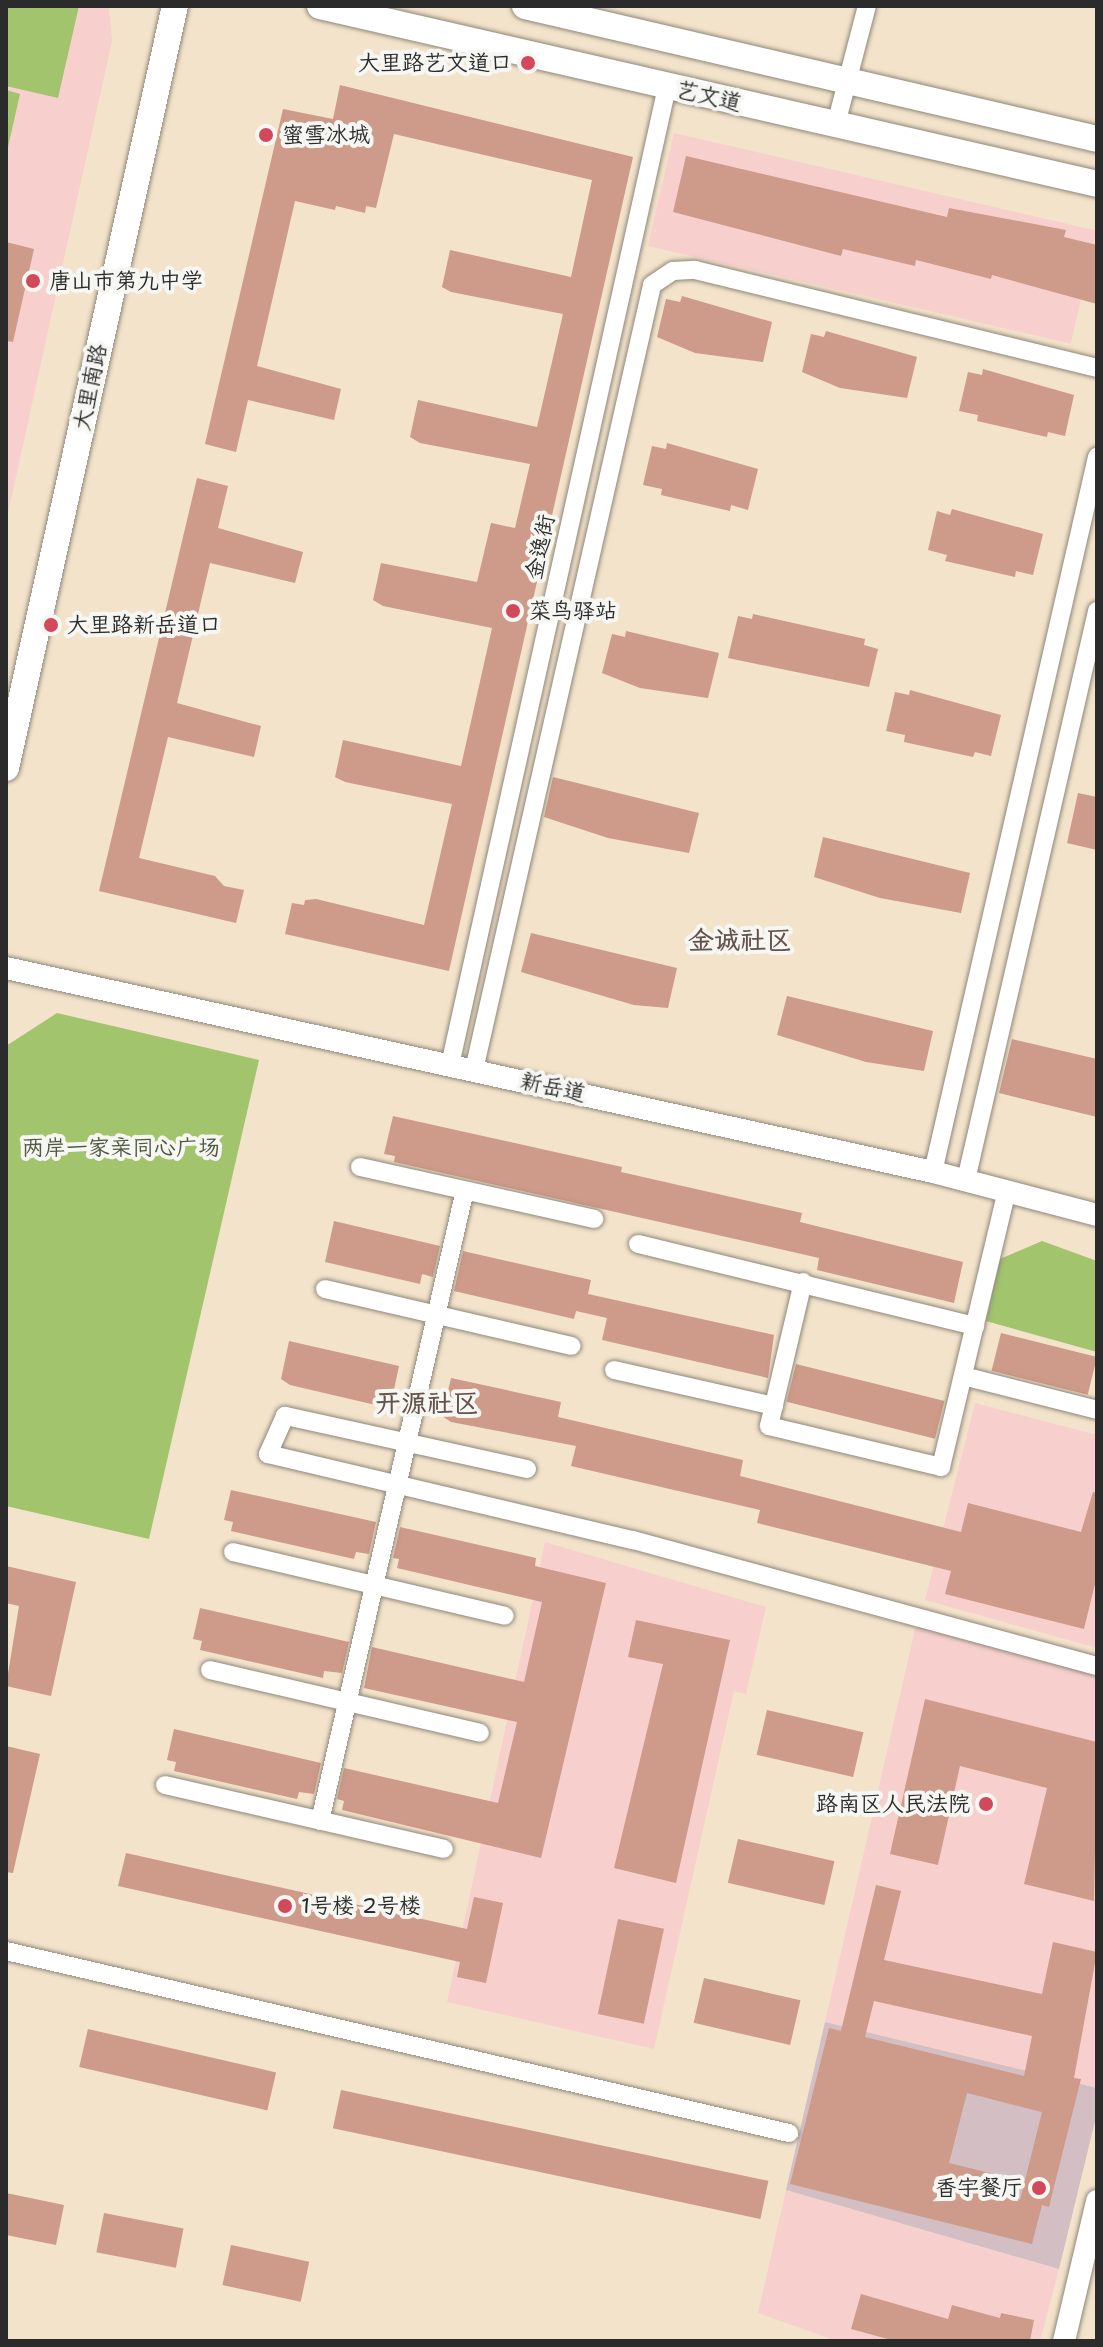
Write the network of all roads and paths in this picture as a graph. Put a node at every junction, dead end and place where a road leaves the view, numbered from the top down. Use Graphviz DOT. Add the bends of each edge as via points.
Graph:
graph roads {
  1 [pos="175,6"];
  2 [pos="320,6"];
  3 [pos="525,6"];
  4 [pos="867,6"];
  5 [pos="850,80"];
  6 [pos="667,87"];
  7 [pos="836,124"];
  8 [pos="1097,139"];
  9 [pos="1097,184"];
  10 [pos="1097,368"];
  11 [pos="1097,457"];
  12 [pos="1097,611"];
  13 [pos="6,768"];
  14 [pos="6,968"];
  15 [pos="450,1065"];
  16 [pos="474,1070"];
  17 [pos="360,1167"];
  18 [pos="933,1172"];
  19 [pos="966,1180"];
  20 [pos="465,1190"];
  21 [pos="1007,1190"];
  22 [pos="1097,1215"];
  23 [pos="594,1219"];
  24 [pos="638,1244"];
  25 [pos="803,1282"];
  26 [pos="325,1289"];
  27 [pos="437,1315"];
  28 [pos="975,1326"];
  29 [pos="571,1346"];
  30 [pos="614,1370"];
  31 [pos="963,1376"];
  32 [pos="774,1406"];
  33 [pos="1097,1410"];
  34 [pos="408,1443"];
  35 [pos="527,1469"];
  36 [pos="399,1483"];
  37 [pos="233,1552"];
  38 [pos="375,1585"];
  39 [pos="505,1616"];
  40 [pos="1097,1666"];
  41 [pos="210,1670"];
  42 [pos="348,1703"];
  43 [pos="480,1733"];
  44 [pos="165,1785"];
  45 [pos="320,1821"];
  46 [pos="444,1849"];
  47 [pos="6,1951"];
  48 [pos="789,2133"];
  49 [pos="1097,2201"];
  50 [pos="1064,2341"];
  1 -- 13 [label="main road, 大里南路"];
  2 -- 6 [label="main road, 艺文道"];
  3 -- 5 [label="main road"];
  4 -- 5 [label="street"];
  5 -- 7 [label="street"];
  5 -- 8 [label="main road"];
  6 -- 7 [label="main road, 艺文道"];
  6 -- 15 [label="street, 金逸街"];
  7 -- 9 [label="main road, 艺文道"];
  10 -- 16 [label="street" via="695,270 673,271 652,285"];
  11 -- 18 [label="street"];
  12 -- 19 [label="street"];
  14 -- 15 [label="street, 新岳道"];
  15 -- 16 [label="street, 新岳道"];
  16 -- 18 [label="street, 新岳道"];
  17 -- 20 [label="street"];
  18 -- 19 [label="street, 新岳道"];
  19 -- 21 [label="street, 新岳道"];
  20 -- 23 [label="street"];
  20 -- 27 [label="street"];
  21 -- 22 [label="street, 新岳道"];
  21 -- 28 [label="street"];
  24 -- 25 [label="street"];
  25 -- 28 [label="street"];
  25 -- 32 [label="street"];
  26 -- 27 [label="street"];
  27 -- 29 [label="street"];
  27 -- 34 [label="street"];
  28 -- 31 [label="street"];
  30 -- 32 [label="street"];
  31 -- 32 [label="street" via="941,1467 769,1426"];
  31 -- 33 [label="street"];
  34 -- 35 [label="street"];
  34 -- 36 [label="street"];
  34 -- 36 [label="street" via="285,1416 268,1454"];
  36 -- 38 [label="street"];
  36 -- 40 [label="street" via="633,1540"];
  37 -- 38 [label="street"];
  38 -- 39 [label="street"];
  38 -- 42 [label="street"];
  41 -- 42 [label="street"];
  42 -- 43 [label="street"];
  42 -- 45 [label="street"];
  44 -- 45 [label="street"];
  45 -- 46 [label="street"];
  47 -- 48 [label="street"];
  49 -- 50 [label="street"];
}
